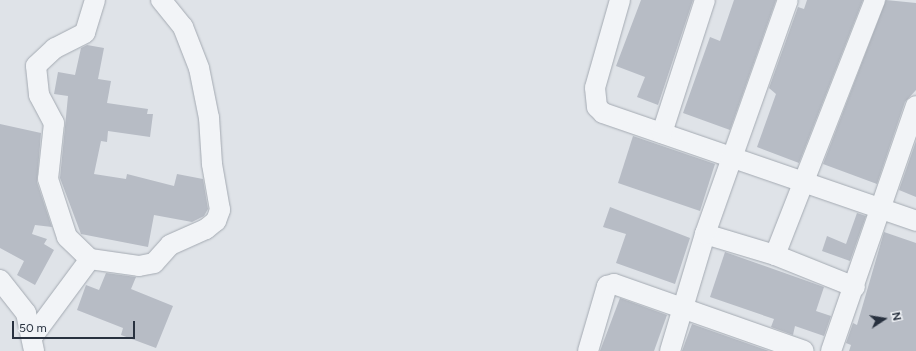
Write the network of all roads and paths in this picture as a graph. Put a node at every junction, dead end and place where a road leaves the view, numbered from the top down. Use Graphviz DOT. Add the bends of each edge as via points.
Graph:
graph roads {
  1 [pos="95,0"];
  2 [pos="161,0"];
  3 [pos="620,0"];
  4 [pos="705,0"];
  5 [pos="788,0"];
  6 [pos="875,0"];
  7 [pos="916,106"];
  8 [pos="662,134"];
  9 [pos="734,159"];
  10 [pos="806,183"];
  11 [pos="882,210"];
  12 [pos="916,220"];
  13 [pos="705,234"];
  14 [pos="775,255"];
  15 [pos="90,259"];
  16 [pos="0,280"];
  17 [pos="855,287"];
  18 [pos="683,308"];
  19 [pos="753,342"];
  20 [pos="33,343"];
  21 [pos="588,351"];
  22 [pos="670,351"];
  23 [pos="804,351"];
  24 [pos="831,351"];
  1 -- 15 [label="street" via="88,30 45,56 36,66 34,75 39,95 54,123 48,179 62,228"];
  2 -- 15 [label="street" via="183,27 199,68 209,118 219,217 197,234 170,245 158,260 146,266"];
  3 -- 8 [label="street" via="595,88 597,107 603,113"];
  4 -- 8 [label="street"];
  5 -- 9 [label="street"];
  6 -- 10 [label="street"];
  7 -- 11 [label="street"];
  8 -- 9 [label="street"];
  9 -- 10 [label="street"];
  9 -- 13 [label="street"];
  10 -- 11 [label="street"];
  10 -- 14 [label="street"];
  11 -- 12 [label="street"];
  11 -- 17 [label="street"];
  13 -- 14 [label="street"];
  13 -- 18 [label="street"];
  14 -- 17 [label="street"];
  15 -- 20 [label="street"];
  16 -- 20 [label="street" via="20,303"];
  17 -- 24 [label="street"];
  18 -- 19 [label="street"];
  18 -- 21 [label="street" via="609,284"];
  18 -- 22 [label="street"];
  19 -- 23 [label="street"];
}
